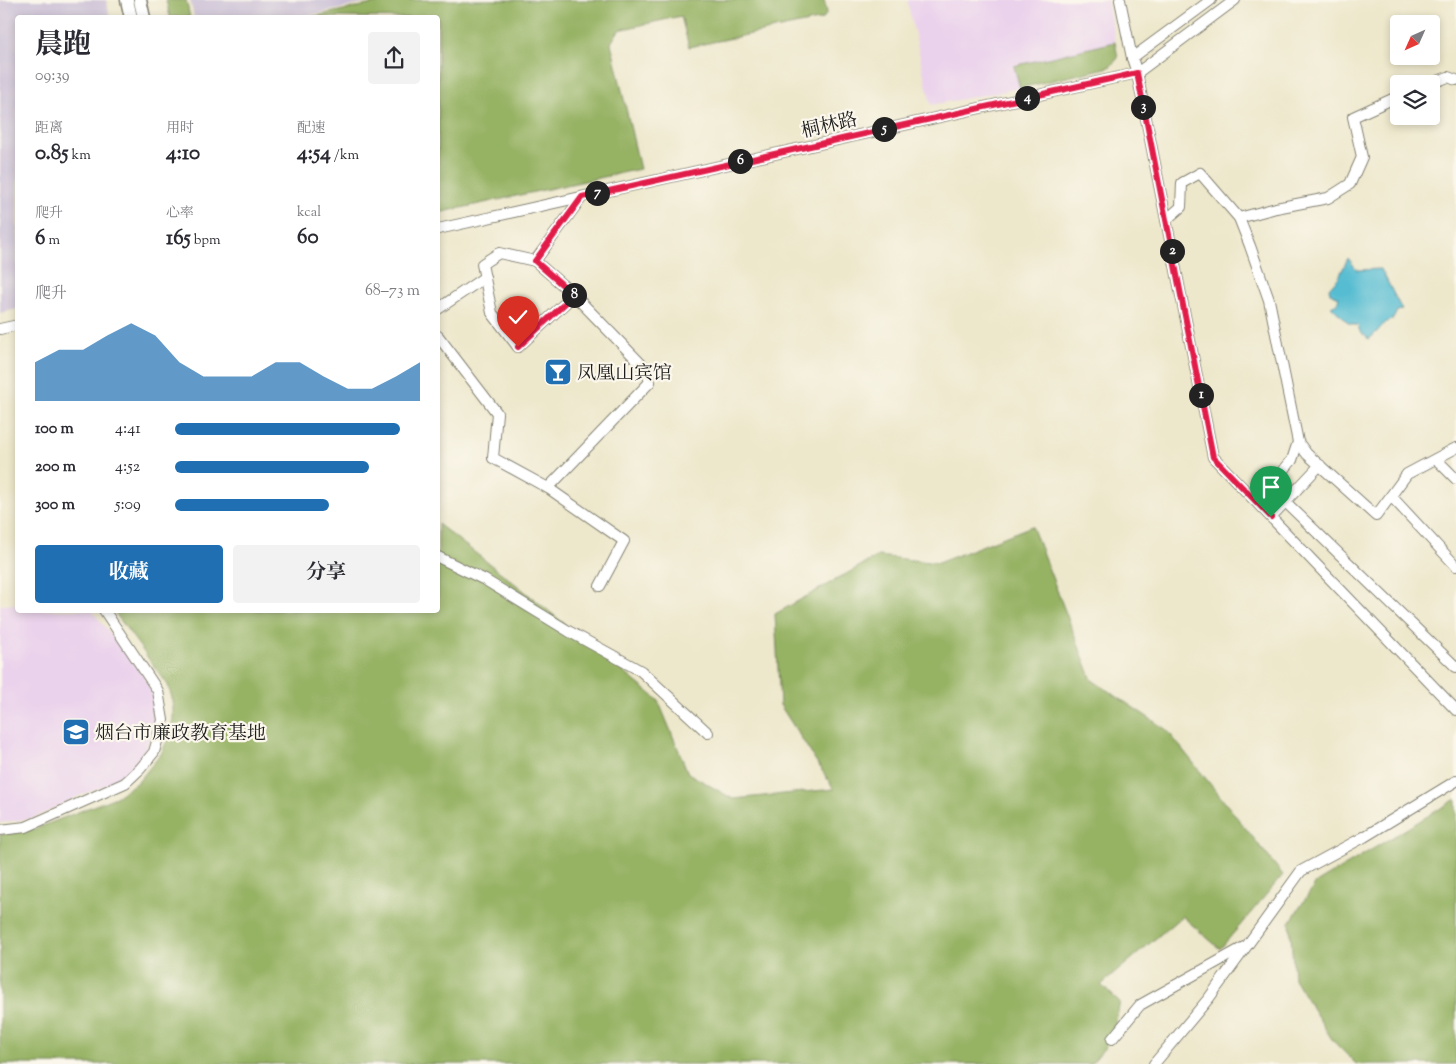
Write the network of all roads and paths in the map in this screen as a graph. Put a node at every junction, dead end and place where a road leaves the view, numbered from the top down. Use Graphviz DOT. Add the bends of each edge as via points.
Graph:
graph roads {
  1 [pos="127,0"];
  2 [pos="140,0"];
  3 [pos="1120,0"];
  4 [pos="1211,0"];
  5 [pos="1236,0"];
  6 [pos="130,15"];
  7 [pos="143,15"];
  8 [pos="1132,58"];
  9 [pos="1137,73"];
  10 [pos="1440,80"];
  11 [pos="1456,80"];
  12 [pos="1390,100"];
  13 [pos="582,197"];
  14 [pos="1239,218"];
  15 [pos="1166,220"];
  16 [pos="440,229"];
  17 [pos="535,261"];
  18 [pos="485,277"];
  19 [pos="574,295"];
  20 [pos="440,308"];
  21 [pos="15,326"];
  22 [pos="0,329"];
  23 [pos="440,339"];
  24 [pos="1298,442"];
  25 [pos="1456,448"];
  26 [pos="1436,459"];
  27 [pos="1320,465"];
  28 [pos="1456,479"];
  29 [pos="548,488"];
  30 [pos="1391,496"];
  31 [pos="1286,502"];
  32 [pos="1271,517"];
  33 [pos="440,559"];
  34 [pos="1456,566"];
  35 [pos="600,586"];
  36 [pos="106,613"];
  37 [pos="1456,667"];
  38 [pos="1456,710"];
  39 [pos="708,733"];
  40 [pos="1456,782"];
  41 [pos="0,830"];
  42 [pos="1247,945"];
  43 [pos="1112,1039"];
  44 [pos="1154,1064"];
  1 -- 6 [label="main road"];
  2 -- 7 [label="main road"];
  3 -- 8 [label="street"];
  4 -- 8 [label="street"];
  5 -- 9 [label="street, 桐林路"];
  8 -- 9 [label="street"];
  9 -- 13 [label="street, 桐林路"];
  9 -- 15 [label="street"];
  10 -- 11 [label="street" via="1448,77"];
  12 -- 14 [label="street" via="1353,117 1362,158 1350,184 1328,198"];
  13 -- 16 [label="street, 桐林路"];
  13 -- 17 [label="street"];
  14 -- 15 [label="street" via="1200,173 1182,183 1181,207"];
  14 -- 24 [label="street" via="1269,300"];
  15 -- 32 [label="street" via="1213,457"];
  17 -- 18 [label="street" via="499,253 482,264"];
  17 -- 19 [label="street"];
  18 -- 19 [label="street" via="492,313 518,347"];
  18 -- 20 [label="street"];
  19 -- 29 [label="street" via="646,369 650,382"];
  21 -- 22 [label="street"];
  23 -- 29 [label="street" via="497,413 493,458"];
  24 -- 27 [label="street"];
  24 -- 31 [label="street" via="1292,460 1270,487"];
  25 -- 26 [label="street"];
  26 -- 28 [label="street"];
  26 -- 30 [label="street" via="1407,474"];
  27 -- 30 [label="street" via="1376,516"];
  27 -- 31 [label="street"];
  29 -- 35 [label="street" via="624,542"];
  30 -- 34 [label="street"];
  31 -- 32 [label="street"];
  31 -- 37 [label="street"];
  32 -- 38 [label="street"];
  33 -- 39 [label="street" via="485,580 641,671"];
  36 -- 41 [label="street" via="158,691 163,720 154,752 125,783 26,827"];
  40 -- 42 [label="street" via="1301,871"];
  42 -- 43 [label="street" via="1140,1005"];
  42 -- 44 [label="street" via="1209,998"];
}
